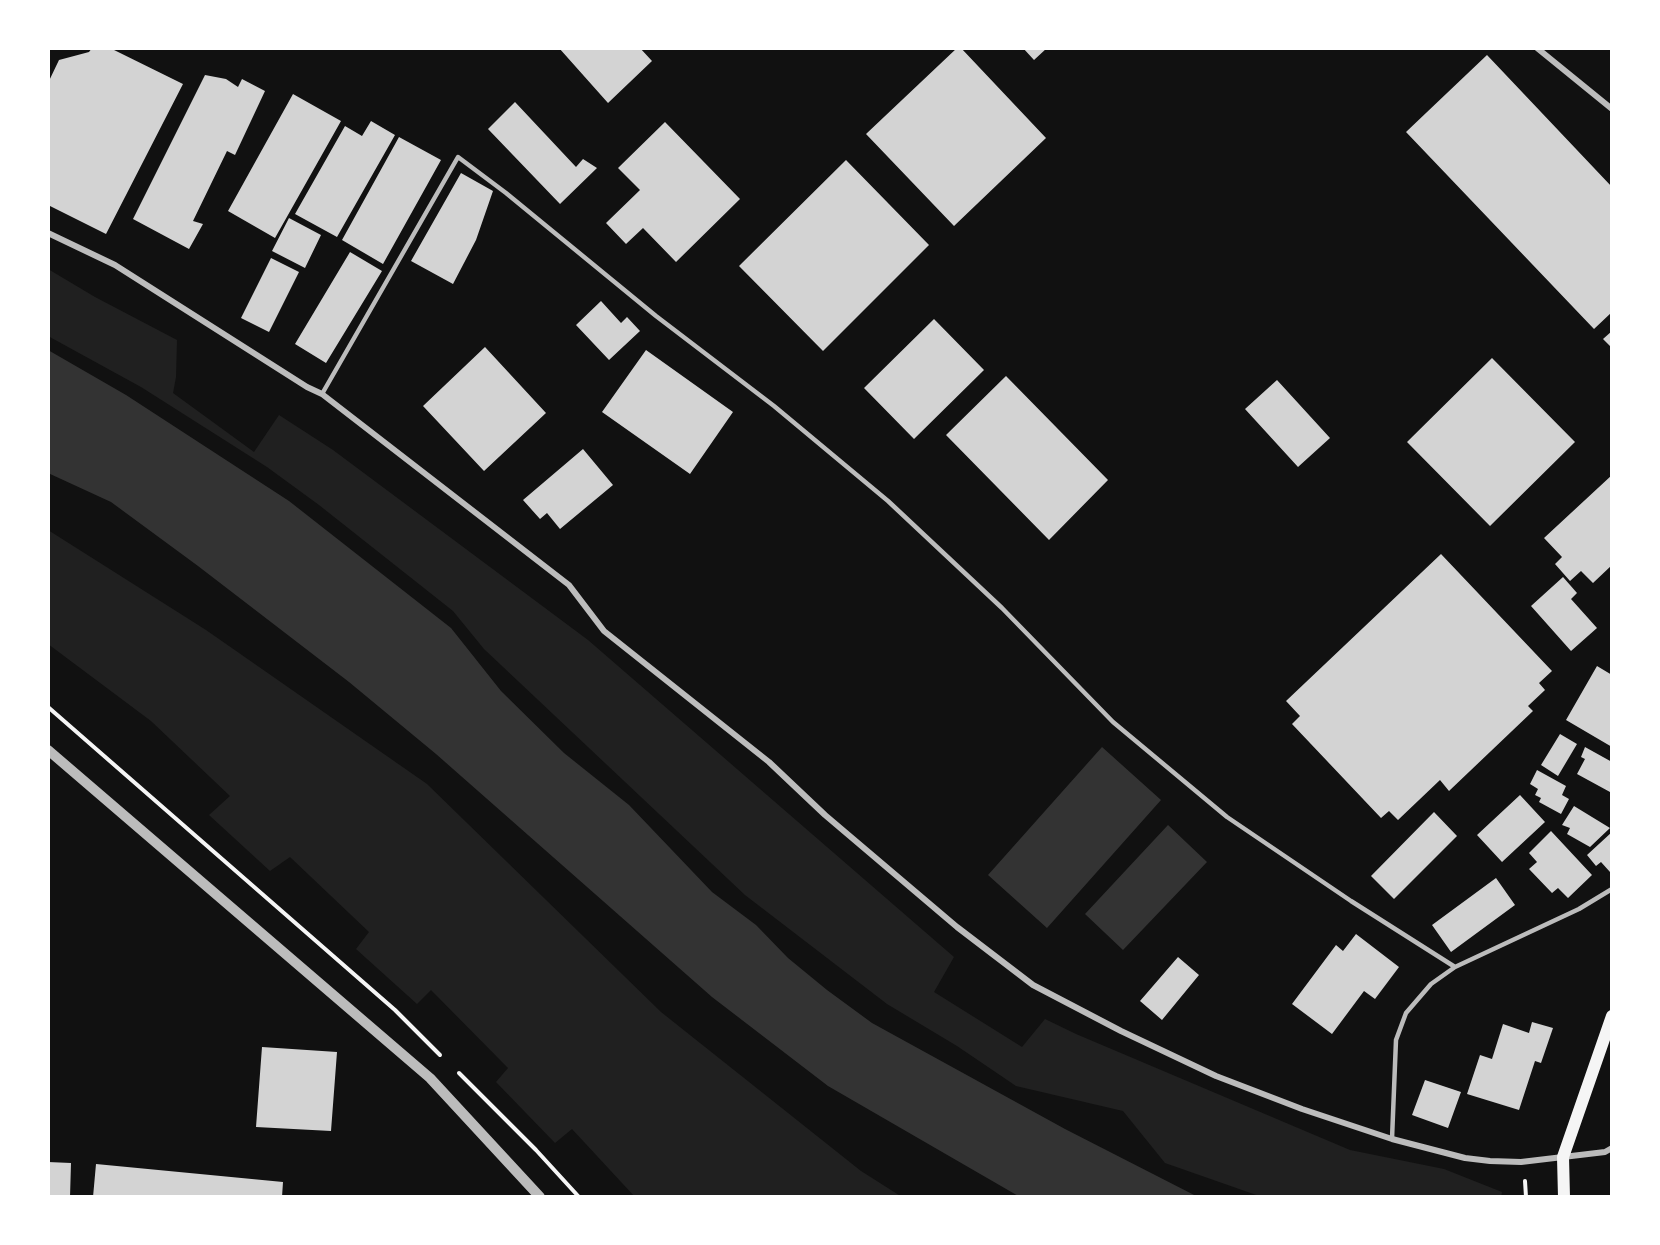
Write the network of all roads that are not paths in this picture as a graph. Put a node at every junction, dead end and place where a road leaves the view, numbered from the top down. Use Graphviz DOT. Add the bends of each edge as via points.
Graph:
graph roads {
  1 [pos="1537,48"];
  2 [pos="1612,110"];
  3 [pos="48,233"];
  4 [pos="322,394"];
  5 [pos="48,750"];
  6 [pos="1612,889"];
  7 [pos="1455,967"];
  8 [pos="1612,1016"];
  9 [pos="1392,1139"];
  10 [pos="1612,1148"];
  11 [pos="1563,1157"];
  12 [pos="540,1197"];
  13 [pos="1564,1197"];
  1 -- 2 [label="street"];
  3 -- 4 [label="street" via="115,265"];
  4 -- 7 [label="lane" via="458,157 888,501 1002,608 1113,722 1227,817"];
  4 -- 9 [label="street" via="569,585 604,631 768,762 957,927 1033,984 1216,1076"];
  5 -- 12 [label="street" via="430,1078"];
  6 -- 7 [label="lane" via="1579,909"];
  7 -- 9 [label="lane" via="1431,984 1406,1013 1396,1040"];
  8 -- 11 [label="main road"];
  9 -- 11 [label="street" via="1490,1161"];
  10 -- 11 [label="street"];
  11 -- 13 [label="main road"];
}
